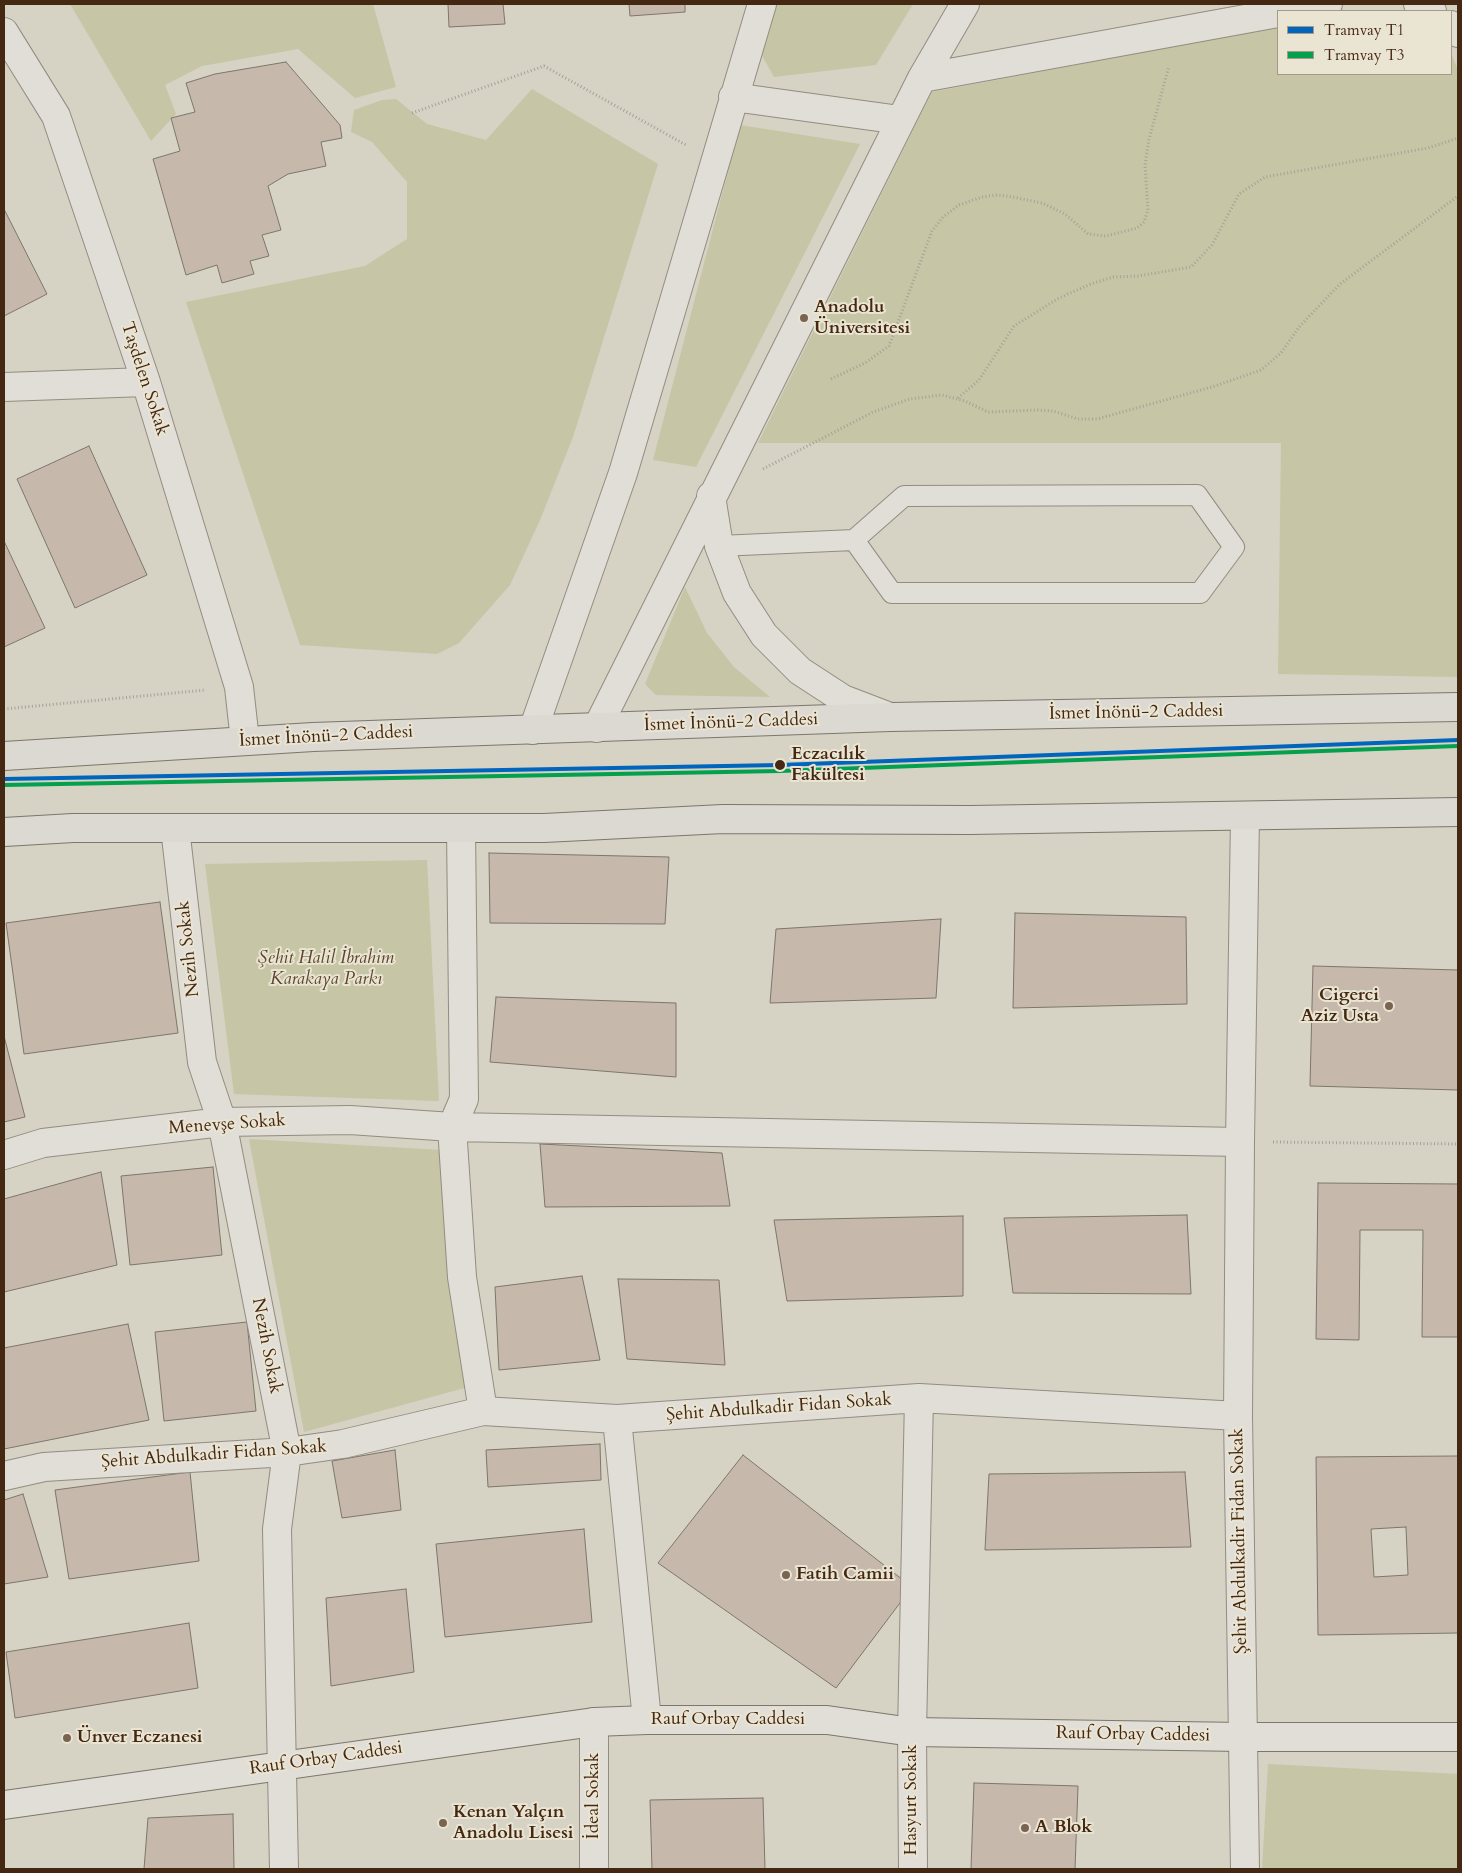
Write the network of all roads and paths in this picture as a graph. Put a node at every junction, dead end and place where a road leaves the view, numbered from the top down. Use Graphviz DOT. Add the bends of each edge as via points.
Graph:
graph roads {
  1 [pos="762,4"];
  2 [pos="965,4"];
  3 [pos="1328,4"];
  4 [pos="1418,4"];
  5 [pos="1292,10"];
  6 [pos="1430,10"];
  7 [pos="1277,13"];
  8 [pos="1179,31"];
  9 [pos="4,32"];
  10 [pos="922,78"];
  11 [pos="733,97"];
  12 [pos="412,113"];
  13 [pos="900,120"];
  14 [pos="1458,138"];
  15 [pos="714,161"];
  16 [pos="1458,196"];
  17 [pos="832,379"];
  18 [pos="146,382"];
  19 [pos="4,387"];
  20 [pos="958,399"];
  21 [pos="761,470"];
  22 [pos="711,496"];
  23 [pos="854,540"];
  24 [pos="719,546"];
  25 [pos="239,687"];
  26 [pos="1458,707"];
  27 [pos="4,709"];
  28 [pos="890,717"];
  29 [pos="597,728"];
  30 [pos="532,730"];
  31 [pos="245,741"];
  32 [pos="4,756"];
  33 [pos="1458,812"];
  34 [pos="1245,816"];
  35 [pos="176,828"];
  36 [pos="461,828"];
  37 [pos="4,832"];
  38 [pos="222,1122"];
  39 [pos="452,1127"];
  40 [pos="1240,1142"];
  41 [pos="1458,1144"];
  42 [pos="4,1155"];
  43 [pos="919,1398"];
  44 [pos="483,1411"];
  45 [pos="1238,1416"];
  46 [pos="617,1419"];
  47 [pos="287,1452"];
  48 [pos="4,1476"];
  49 [pos="647,1720"];
  50 [pos="594,1722"];
  51 [pos="912,1732"];
  52 [pos="1243,1737"];
  53 [pos="1458,1737"];
  54 [pos="283,1765"];
  55 [pos="4,1805"];
  56 [pos="284,1869"];
  57 [pos="594,1869"];
  58 [pos="913,1869"];
  59 [pos="1245,1869"];
  1 -- 11 [label="street"];
  2 -- 10 [label="street"];
  3 -- 5 [label="street"];
  4 -- 6 [label="street"];
  7 -- 8 [label="street"];
  8 -- 10 [label="street"];
  8 -- 17 [label="path" via="1149,140 1145,165 1148,210 1144,222 1137,228 1106,236 1088,234 1065,214 1013,197 982,197 959,206 943,217 932,231 888,346"];
  9 -- 18 [label="street, Taşdelen Sokak" via="56,116"];
  10 -- 13 [label="street"];
  11 -- 13 [label="street"];
  11 -- 15 [label="street"];
  12 -- 15 [label="path" via="544,66"];
  13 -- 22 [label="street"];
  14 -- 20 [label="path" via="1428,148 1265,177 1239,194 1212,245 1191,267 1113,277 1059,298 1014,326 979,380"];
  15 -- 30 [label="street" via="623,473"];
  16 -- 20 [label="path" via="1340,284 1299,327 1281,353 1262,370 1097,419 1078,419 1038,410 988,412"];
  18 -- 19 [label="street"];
  18 -- 25 [label="street, Taşdelen Sokak"];
  20 -- 21 [label="path" via="942,395 910,399 873,412"];
  22 -- 24 [label="street"];
  22 -- 29 [label="street"];
  23 -- 23 [label="lane" via="904,496 1197,494 1234,547 1200,593 892,594"];
  23 -- 24 [label="lane"];
  24 -- 28 [label="street" via="737,592 760,628 800,671 842,699"];
  25 -- 27 [label="path"];
  25 -- 31 [label="street, Taşdelen Sokak"];
  26 -- 28 [label="main road, İsmet İnönü-2 Caddesi"];
  28 -- 29 [label="main road, İsmet İnönü-2 Caddesi"];
  29 -- 30 [label="main road, İsmet İnönü-2 Caddesi"];
  30 -- 31 [label="main road, İsmet İnönü-2 Caddesi"];
  31 -- 32 [label="main road, İsmet İnönü-2 Caddesi"];
  33 -- 34 [label="main road"];
  34 -- 36 [label="main road" via="723,819 544,828"];
  34 -- 40 [label="street"];
  35 -- 36 [label="main road"];
  35 -- 37 [label="main road"];
  35 -- 38 [label="street, Nezih Sokak" via="202,1062"];
  36 -- 39 [label="street" via="464,1099"];
  38 -- 39 [label="street, Menevşe Sokak" via="350,1120"];
  38 -- 42 [label="street, Menevşe Sokak" via="43,1143"];
  38 -- 47 [label="street, Nezih Sokak"];
  39 -- 40 [label="street, Menevşe Sokak"];
  39 -- 44 [label="street" via="462,1276"];
  40 -- 41 [label="path"];
  40 -- 45 [label="street"];
  43 -- 45 [label="street, Şehit Abdulkadir Fidan Sokak"];
  43 -- 46 [label="street, Şehit Abdulkadir Fidan Sokak"];
  43 -- 51 [label="street, Hasyurt Sokak"];
  44 -- 46 [label="street, Şehit Abdulkadir Fidan Sokak"];
  44 -- 47 [label="street, Şehit Abdulkadir Fidan Sokak" via="343,1444"];
  45 -- 52 [label="street, Şehit Abdulkadir Fidan Sokak"];
  46 -- 49 [label="street"];
  47 -- 48 [label="street, Şehit Abdulkadir Fidan Sokak" via="44,1467"];
  47 -- 54 [label="street, Nezih Sokak" via="277,1529"];
  49 -- 50 [label="street, Rauf Orbay Caddesi"];
  49 -- 51 [label="street, Rauf Orbay Caddesi" via="827,1720"];
  50 -- 54 [label="street, Rauf Orbay Caddesi"];
  50 -- 57 [label="street, İdeal Sokak"];
  51 -- 52 [label="street, Rauf Orbay Caddesi"];
  51 -- 58 [label="street, Hasyurt Sokak"];
  52 -- 53 [label="street, Rauf Orbay Caddesi"];
  52 -- 59 [label="street, Şehit Abdulkadir Fidan Sokak"];
  54 -- 55 [label="street, Rauf Orbay Caddesi"];
  54 -- 56 [label="street, Nezih Sokak"];
}
